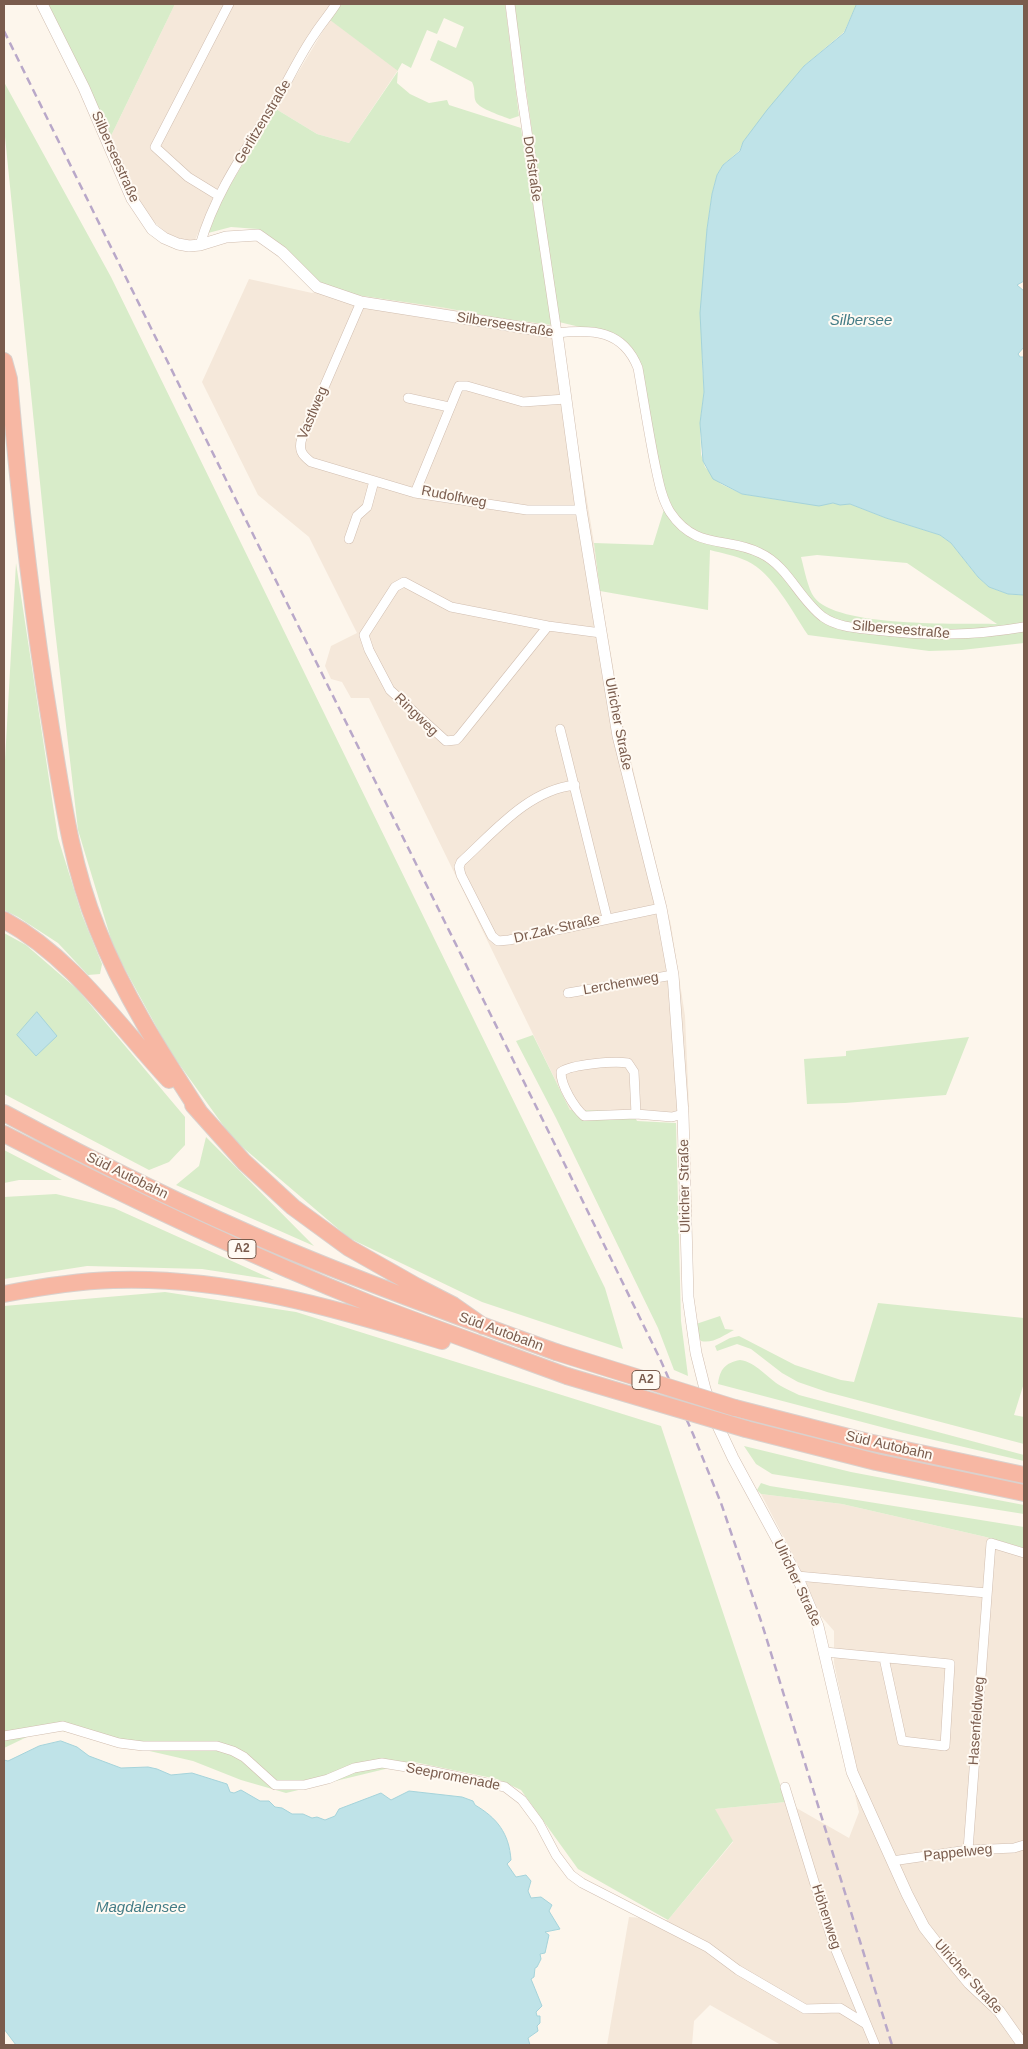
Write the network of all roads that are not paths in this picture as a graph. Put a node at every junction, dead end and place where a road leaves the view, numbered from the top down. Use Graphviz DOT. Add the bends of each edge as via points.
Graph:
graph roads {
  1 [pos="42,4"];
  2 [pos="229,4"];
  3 [pos="336,4"];
  4 [pos="510,4"];
  5 [pos="218,196"];
  6 [pos="200,245"];
  7 [pos="361,302"];
  8 [pos="557,333"];
  9 [pos="4,360"];
  10 [pos="408,398"];
  11 [pos="566,399"];
  12 [pos="449,407"];
  13 [pos="374,481"];
  14 [pos="416,493"];
  15 [pos="581,510"];
  16 [pos="349,539"];
  17 [pos="548,626"];
  18 [pos="1024,627"];
  19 [pos="600,633"];
  20 [pos="560,729"];
  21 [pos="575,785"];
  22 [pos="661,908"];
  23 [pos="607,918"];
  24 [pos="4,921"];
  25 [pos="673,975"];
  26 [pos="568,993"];
  27 [pos="200,1113"];
  28 [pos="4,1114"];
  29 [pos="636,1114"];
  30 [pos="683,1114"];
  31 [pos="4,1134"];
  32 [pos="4,1294"];
  33 [pos="483,1326"];
  34 [pos="488,1348"];
  35 [pos="1024,1475"];
  36 [pos="1024,1493"];
  37 [pos="1024,1553"];
  38 [pos="797,1576"];
  39 [pos="987,1593"];
  40 [pos="825,1652"];
  41 [pos="884,1658"];
  42 [pos="4,1736"];
  43 [pos="785,1787"];
  44 [pos="1024,1845"];
  45 [pos="968,1850"];
  46 [pos="892,1861"];
  47 [pos="866,2024"];
  48 [pos="874,2045"];
  49 [pos="1023,2045"];
  1 -- 6 [label="street, Silberseestraße" via="84,88 132,199 152,229 164,238 178,244"];
  2 -- 5 [label="street" via="154,147 188,177"];
  3 -- 5 [label="street, Gerlitzenstraße" via="314,34"];
  4 -- 8 [label="street, Dorfstraße"];
  5 -- 6 [label="street, Gerlitzenstraße"];
  6 -- 7 [label="street, Silberseestraße" via="226,237 258,235 282,252 318,287"];
  7 -- 8 [label="street, Silberseestraße"];
  7 -- 13 [label="street, Vastlweg" via="300,450 311,462"];
  8 -- 11 [label="street, Ulricher Straße"];
  8 -- 18 [label="street, Silberseestraße" via="580,331 614,338 634,358 660,487 669,511 682,526 706,540 760,553 777,565 825,618 854,627 922,635 974,635"];
  9 -- 27 [label="highway" via="38,648 77,867 96,927 126,994"];
  10 -- 12 [label="street"];
  11 -- 12 [label="street, Rudolfweg" via="523,402 459,386"];
  11 -- 15 [label="street, Ulricher Straße"];
  12 -- 14 [label="street, Rudolfweg"];
  13 -- 14 [label="street, Vastlweg"];
  13 -- 16 [label="street" via="367,507 357,516"];
  14 -- 15 [label="street, Rudolfweg" via="527,510"];
  15 -- 19 [label="street, Ulricher Straße"];
  17 -- 17 [label="street, Ringweg" via="451,607 404,582 395,587 364,635 390,690 446,742 459,737"];
  17 -- 19 [label="street, Ringweg"];
  19 -- 22 [label="street, Ulricher Straße" via="618,736"];
  20 -- 21 [label="street, Dr.Zak-Straße"];
  21 -- 23 [label="street, Dr.Zak-Straße"];
  21 -- 23 [label="street, Dr.Zak-Straße" via="548,790 526,804 460,862 459,868 492,936 498,941"];
  22 -- 23 [label="street, Dr.Zak-Straße"];
  22 -- 25 [label="street, Ulricher Straße"];
  24 -- 27 [label="highway" via="58,958 96,995 149,1059"];
  25 -- 26 [label="street, Lerchenweg"];
  25 -- 30 [label="street, Ulricher Straße"];
  27 -- 33 [label="highway" via="244,1162 293,1207 349,1248 453,1305"];
  28 -- 33 [label="highway, Süd Autobahn / A2" via="139,1182 282,1248"];
  29 -- 29 [label="street" via="634,1072 628,1063 567,1068 561,1072 579,1112 584,1116"];
  29 -- 30 [label="street" via="672,1117"];
  30 -- 38 [label="street, Ulricher Straße" via="687,1271 696,1353 721,1432"];
  31 -- 34 [label="highway, Süd Autobahn / A2" via="142,1204 272,1262"];
  32 -- 34 [label="highway" via="45,1286 114,1280 175,1281 292,1298 458,1346"];
  33 -- 35 [label="highway, Süd Autobahn / A2, bridge" via="736,1408 868,1442"];
  34 -- 36 [label="highway, Süd Autobahn / A2, bridge" via="567,1376 746,1429 876,1462"];
  37 -- 39 [label="street, Hasenfeldweg" via="991,1543"];
  38 -- 39 [label="street"];
  38 -- 40 [label="street, Ulricher Straße"];
  39 -- 45 [label="street, Hasenfeldweg"];
  40 -- 41 [label="street"];
  40 -- 46 [label="street, Ulricher Straße" via="852,1772"];
  41 -- 41 [label="street" via="902,1741 946,1746 950,1664"];
  42 -- 47 [label="street, Seepromenade" via="63,1726 119,1743 217,1746 244,1757 275,1785 304,1785 328,1780 354,1768 382,1764 505,1786 522,1800 556,1855 571,1875 582,1883 707,1947 738,1970 805,2009 840,2008"];
  43 -- 47 [label="street, Höhenweg" via="834,1943"];
  44 -- 45 [label="street, Pappelweg"];
  45 -- 46 [label="street, Pappelweg"];
  46 -- 49 [label="street, Ulricher Straße" via="924,1927 969,1983 999,2011"];
  47 -- 48 [label="street, Höhenweg"];
}
